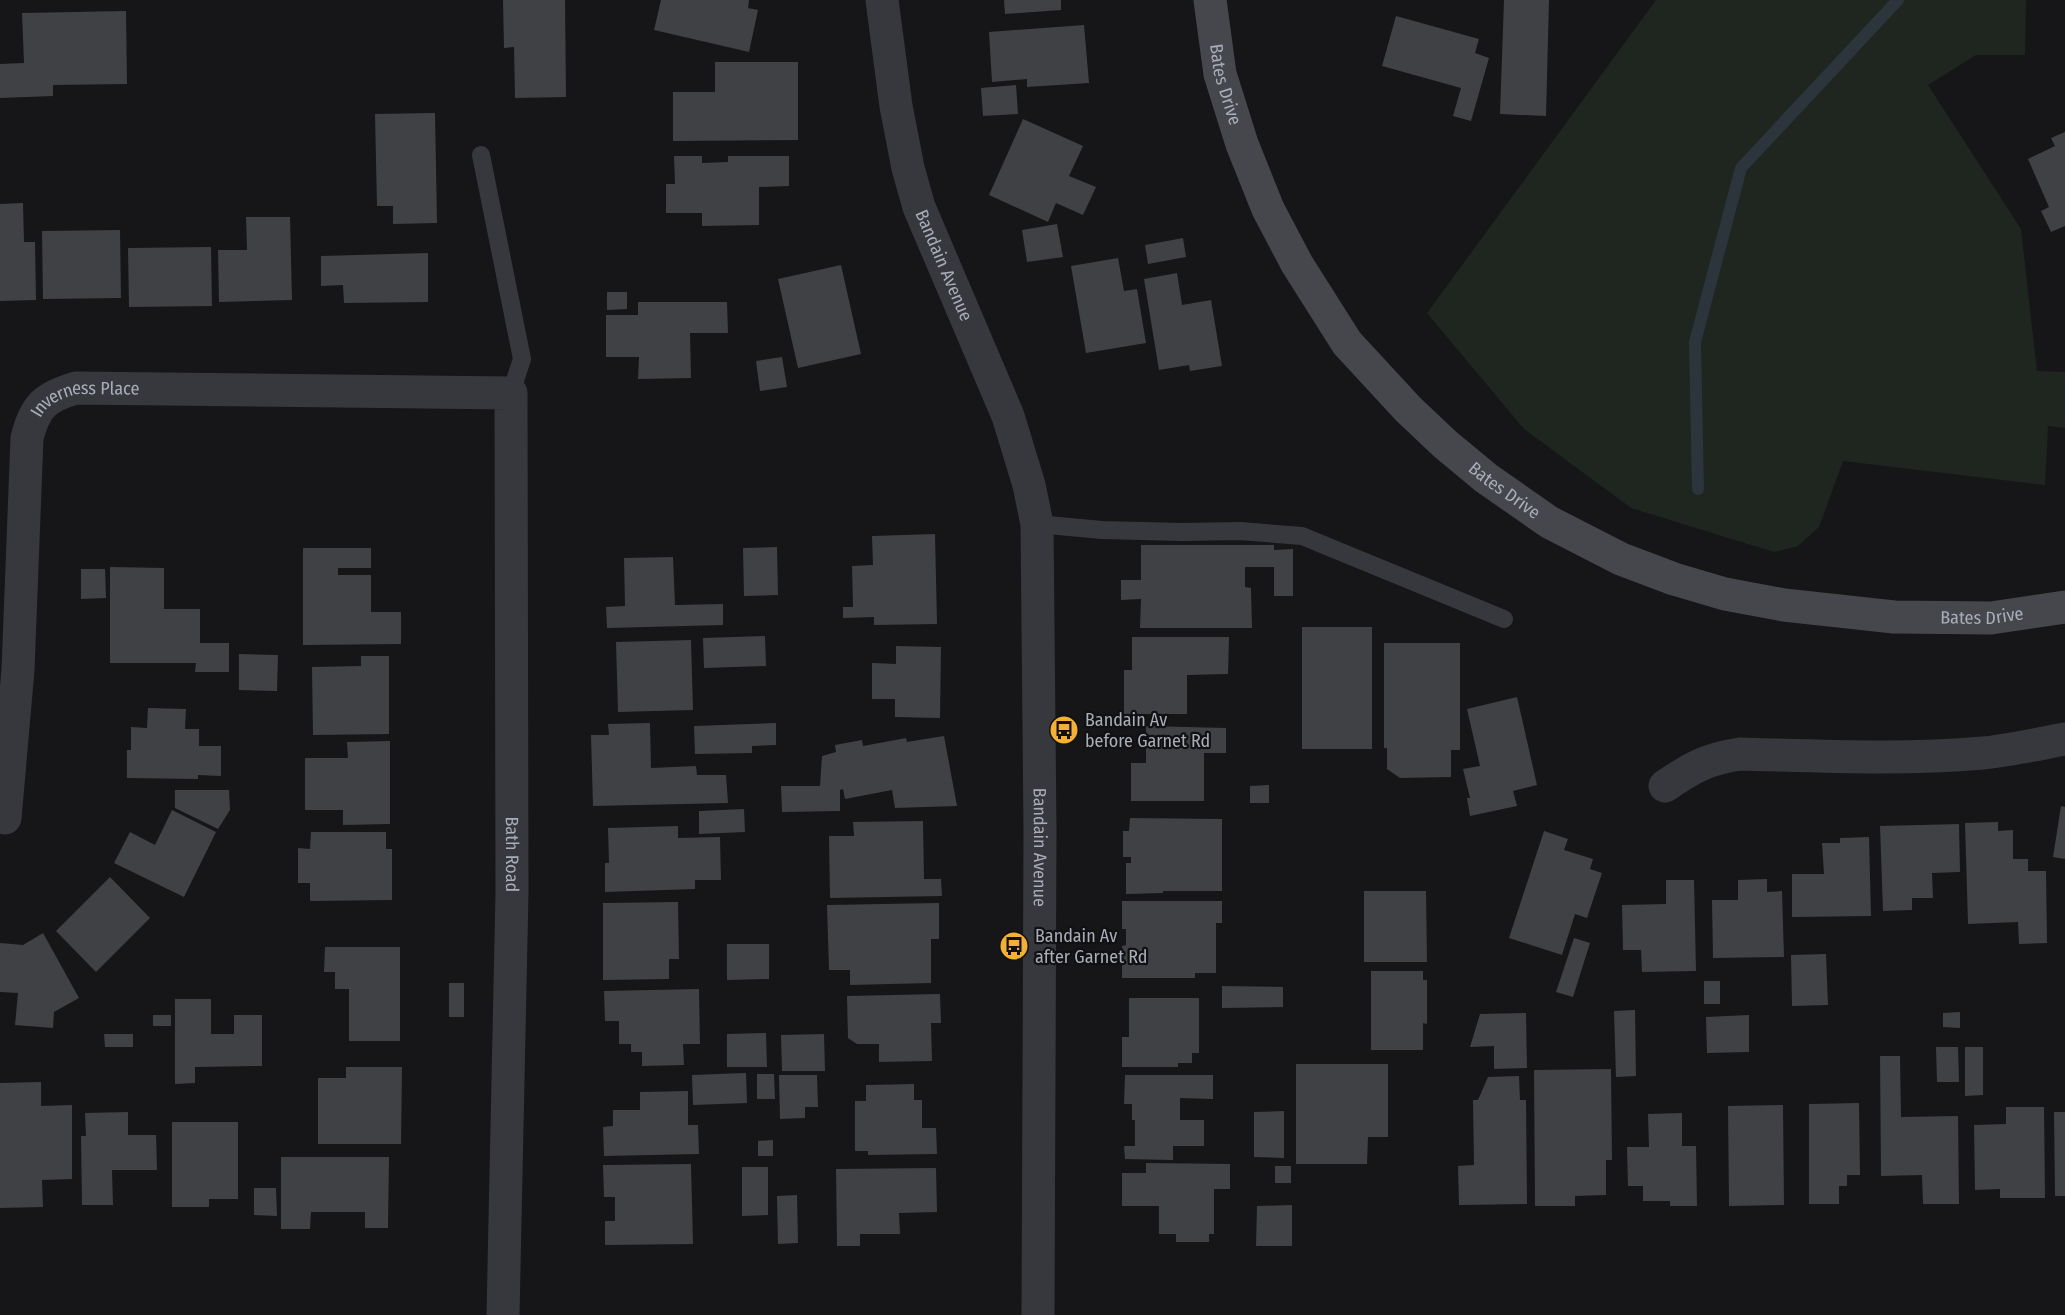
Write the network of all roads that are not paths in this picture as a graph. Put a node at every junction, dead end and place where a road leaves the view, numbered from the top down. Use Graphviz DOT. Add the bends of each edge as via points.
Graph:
graph roads {
  1 [pos="882,0"];
  2 [pos="1210,0"];
  3 [pos="481,155"];
  4 [pos="511,393"];
  5 [pos="1037,524"];
  6 [pos="2065,607"];
  7 [pos="1504,619"];
  8 [pos="2065,739"];
  9 [pos="1665,786"];
  10 [pos="5,818"];
  11 [pos="503,1315"];
  12 [pos="1038,1315"];
  1 -- 5 [label="street, Bandain Avenue" via="896,106 919,207 1008,416"];
  2 -- 6 [label="main road, Bates Drive" via="1220,74 1242,144 1268,209 1297,264 1347,343 1408,409 1486,478 1549,522 1621,559 1725,594 1894,618 1991,618"];
  3 -- 4 [label="lane" via="522,359"];
  4 -- 10 [label="street, Inverness Place" via="76,388 55,394 39,406 27,438 18,670"];
  4 -- 11 [label="street, Bath Road" via="512,892"];
  5 -- 7 [label="lane" via="1102,530 1240,531 1302,536"];
  5 -- 12 [label="street, Bandain Avenue"];
  8 -- 9 [label="street" via="1987,753 1914,757 1740,754 1695,766"];
}
